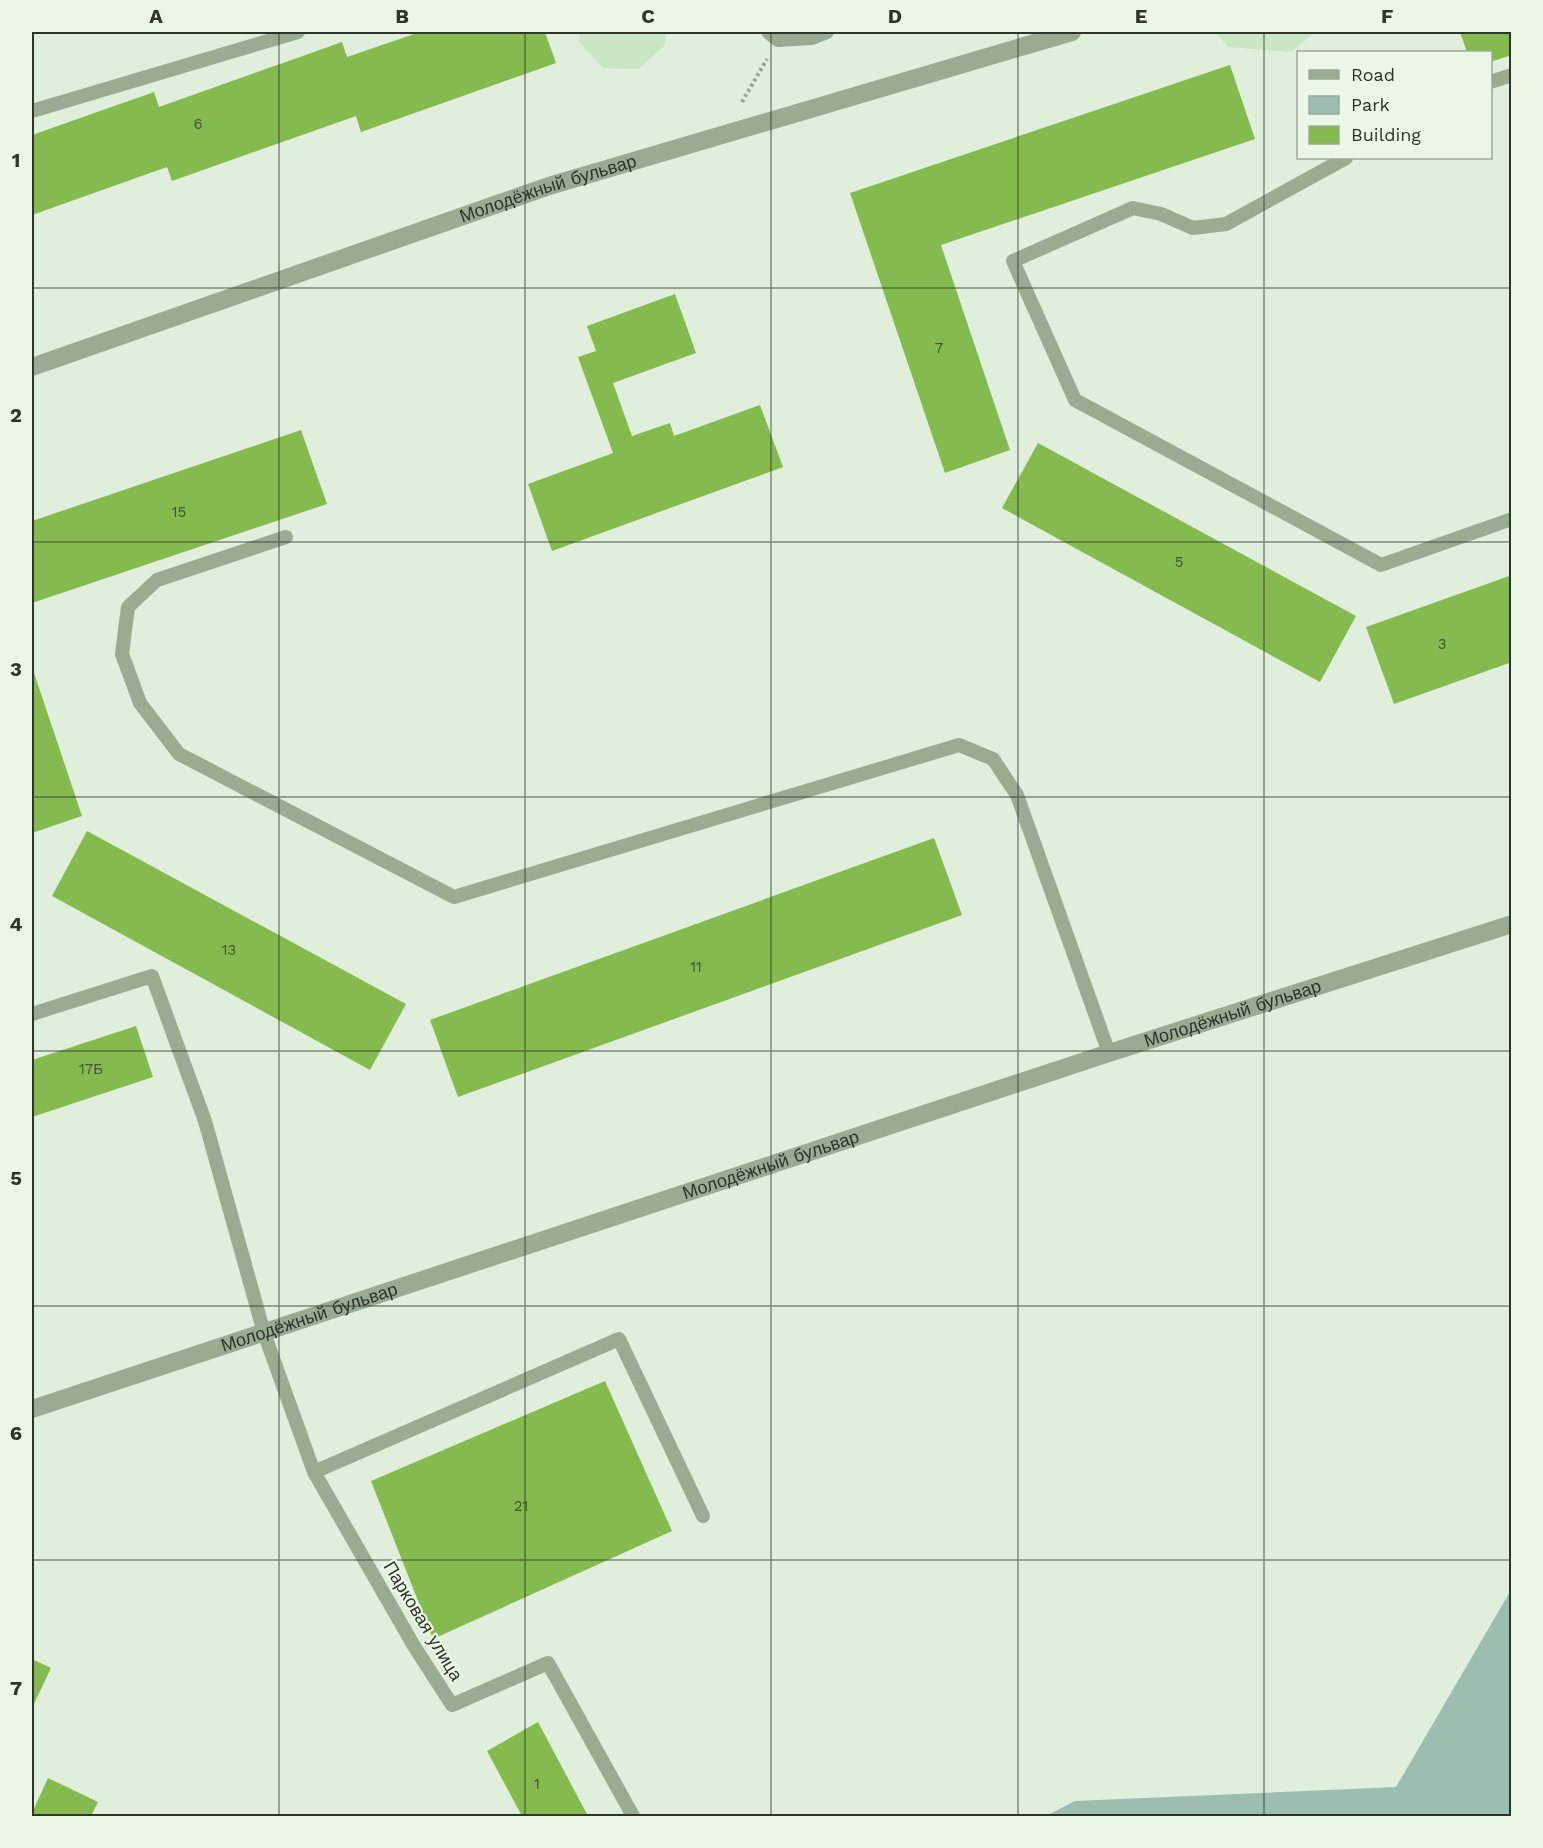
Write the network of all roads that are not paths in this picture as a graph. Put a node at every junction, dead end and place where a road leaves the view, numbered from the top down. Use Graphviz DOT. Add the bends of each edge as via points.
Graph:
graph roads {
  1 [pos="298,32"];
  2 [pos="827,32"];
  3 [pos="1072,32"];
  4 [pos="773,36"];
  5 [pos="1512,75"];
  6 [pos="1492,82"];
  7 [pos="32,111"];
  8 [pos="1344,159"];
  9 [pos="32,367"];
  10 [pos="1512,519"];
  11 [pos="286,537"];
  12 [pos="1512,924"];
  13 [pos="32,1014"];
  14 [pos="1109,1053"];
  15 [pos="264,1333"];
  16 [pos="32,1409"];
  17 [pos="315,1472"];
  18 [pos="703,1516"];
  19 [pos="633,1816"];
  1 -- 7 [label="lane"];
  2 -- 4 [label="lane" via="812,38"];
  3 -- 9 [label="street, Молодёжный бульвар" via="549,186"];
  5 -- 6 [label="lane"];
  8 -- 10 [label="lane" via="1226,224 1193,228 1161,214 1133,208 1013,261 1075,400 1381,565"];
  11 -- 14 [label="lane" via="157,580 128,607 122,654 140,703 179,754 454,897 959,745 993,759 1017,795"];
  12 -- 14 [label="street, Молодёжный бульвар"];
  13 -- 15 [label="lane, Парковая улица" via="152,975 205,1121"];
  14 -- 15 [label="street, Молодёжный бульвар"];
  15 -- 16 [label="street, Молодёжный бульвар"];
  15 -- 17 [label="lane, Парковая улица"];
  17 -- 18 [label="lane" via="620,1339"];
  17 -- 19 [label="lane, Парковая улица" via="452,1705 548,1663"];
}
